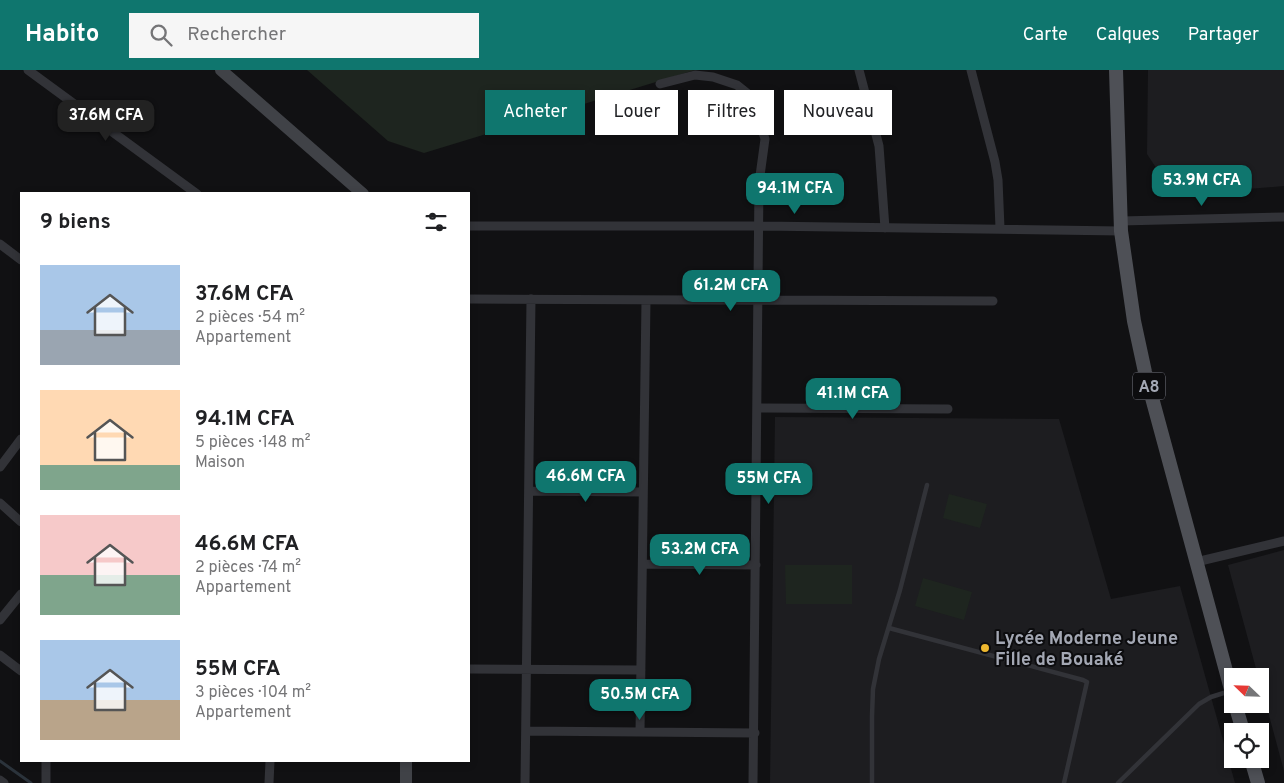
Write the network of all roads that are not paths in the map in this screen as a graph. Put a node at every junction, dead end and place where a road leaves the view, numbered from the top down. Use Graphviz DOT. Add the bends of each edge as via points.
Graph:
graph roads {
  1 [pos="28,70"];
  2 [pos="221,70"];
  3 [pos="859,70"];
  4 [pos="971,70"];
  5 [pos="1116,70"];
  6 [pos="660,84"];
  7 [pos="194,192"];
  8 [pos="361,192"];
  9 [pos="1284,217"];
  10 [pos="470,226"];
  11 [pos="759,226"];
  12 [pos="1121,226"];
  13 [pos="885,228"];
  14 [pos="1000,228"];
  15 [pos="0,244"];
  16 [pos="20,259"];
  17 [pos="470,299"];
  18 [pos="531,299"];
  19 [pos="646,300"];
  20 [pos="759,300"];
  21 [pos="993,302"];
  22 [pos="758,408"];
  23 [pos="948,409"];
  24 [pos="20,440"];
  25 [pos="0,467"];
  26 [pos="927,485"];
  27 [pos="529,491"];
  28 [pos="643,492"];
  29 [pos="0,503"];
  30 [pos="20,521"];
  31 [pos="1284,541"];
  32 [pos="1196,562"];
  33 [pos="643,564"];
  34 [pos="756,564"];
  35 [pos="20,595"];
  36 [pos="0,620"];
  37 [pos="889,628"];
  38 [pos="0,655"];
  39 [pos="470,668"];
  40 [pos="1225,668"];
  41 [pos="527,669"];
  42 [pos="20,670"];
  43 [pos="641,670"];
  44 [pos="1224,696"];
  45 [pos="526,731"];
  46 [pos="640,732"];
  47 [pos="754,733"];
  48 [pos="46,762"];
  49 [pos="270,762"];
  50 [pos="406,762"];
  51 [pos="1254,768"];
  52 [pos="0,780"];
  53 [pos="4,783"];
  54 [pos="46,783"];
  55 [pos="269,783"];
  56 [pos="406,783"];
  57 [pos="525,783"];
  58 [pos="753,783"];
  59 [pos="872,783"];
  60 [pos="1064,783"];
  61 [pos="1118,783"];
  62 [pos="1258,783"];
  1 -- 7 [label="street"];
  2 -- 8 [label="street"];
  3 -- 13 [label="street" via="879,146"];
  4 -- 14 [label="street" via="995,162"];
  5 -- 12 [label="main road, A8"];
  6 -- 11 [label="street" via="695,76 713,77 737,85 752,97 765,139 759,183"];
  9 -- 12 [label="street"];
  10 -- 11 [label="street"];
  11 -- 13 [label="street"];
  11 -- 20 [label="street"];
  12 -- 14 [label="street"];
  12 -- 32 [label="main road, A8" via="1134,321 1145,372"];
  13 -- 14 [label="street"];
  15 -- 16 [label="street"];
  17 -- 18 [label="street"];
  18 -- 19 [label="street"];
  18 -- 27 [label="street"];
  19 -- 20 [label="street"];
  19 -- 28 [label="street"];
  20 -- 21 [label="street"];
  20 -- 22 [label="street"];
  22 -- 23 [label="street"];
  22 -- 34 [label="street"];
  24 -- 25 [label="street"];
  26 -- 37 [label="lane"];
  27 -- 28 [label="street"];
  27 -- 41 [label="street"];
  28 -- 33 [label="street"];
  29 -- 30 [label="street"];
  31 -- 32 [label="street"];
  32 -- 40 [label="main road, A8"];
  33 -- 34 [label="street"];
  33 -- 43 [label="street"];
  34 -- 47 [label="street"];
  35 -- 36 [label="street"];
  37 -- 59 [label="lane" via="873,689"];
  37 -- 60 [label="lane" via="1087,682"];
  38 -- 42 [label="street"];
  39 -- 41 [label="street"];
  41 -- 43 [label="street"];
  41 -- 45 [label="street"];
  43 -- 46 [label="street"];
  44 -- 61 [label="lane" via="1211,697 1199,704"];
  45 -- 46 [label="street"];
  45 -- 57 [label="street"];
  46 -- 47 [label="street"];
  47 -- 58 [label="street"];
  48 -- 54 [label="street"];
  49 -- 55 [label="street"];
  50 -- 56 [label="street"];
  51 -- 62 [label="main road"];
  52 -- 53 [label="street"];
}
